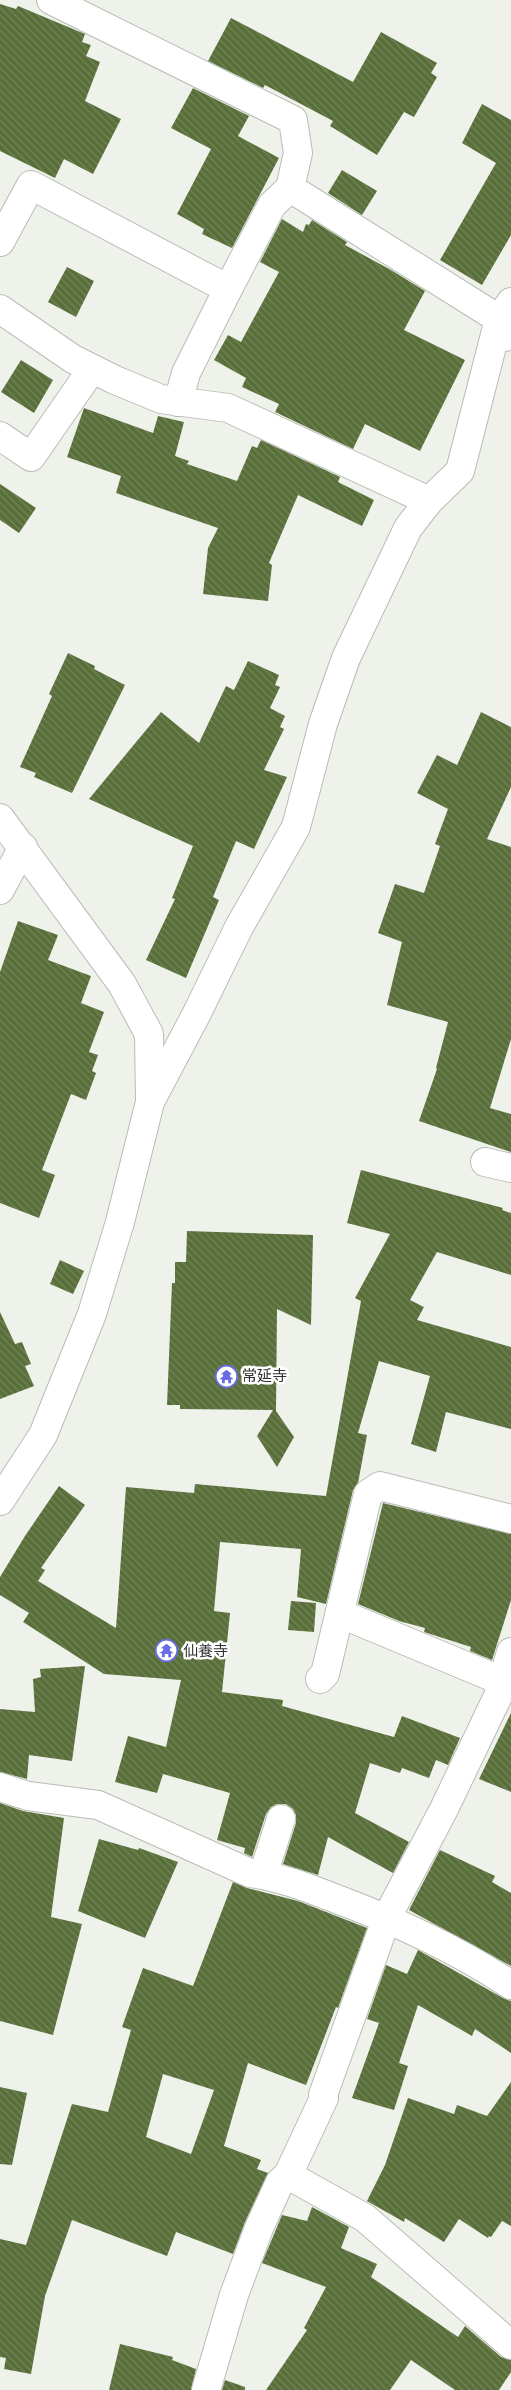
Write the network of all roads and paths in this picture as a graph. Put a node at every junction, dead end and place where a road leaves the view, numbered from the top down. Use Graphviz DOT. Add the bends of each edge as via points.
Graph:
graph roads {
  1 [pos="51,0"];
  2 [pos="290,188"];
  3 [pos="0,242"];
  4 [pos="228,289"];
  5 [pos="0,309"];
  6 [pos="505,310"];
  7 [pos="511,350"];
  8 [pos="92,369"];
  9 [pos="178,402"];
  10 [pos="0,436"];
  11 [pos="429,501"];
  12 [pos="0,818"];
  13 [pos="23,847"];
  14 [pos="0,890"];
  15 [pos="150,1102"];
  16 [pos="485,1162"];
  17 [pos="511,1168"];
  18 [pos="2,1495"];
  19 [pos="511,1519"];
  20 [pos="341,1614"];
  21 [pos="511,1652"];
  22 [pos="320,1678"];
  23 [pos="502,1681"];
  24 [pos="0,1788"];
  25 [pos="281,1819"];
  26 [pos="263,1875"];
  27 [pos="387,1917"];
  28 [pos="511,1984"];
  29 [pos="288,2175"];
  30 [pos="511,2345"];
  31 [pos="206,2390"];
  1 -- 2 [label="street" via="293,120 298,153"];
  2 -- 4 [label="street" via="272,205"];
  2 -- 6 [label="street"];
  3 -- 4 [label="street" via="31,185"];
  4 -- 9 [label="street" via="186,373"];
  5 -- 8 [label="street"];
  6 -- 7 [label="street" via="508,348"];
  6 -- 11 [label="street" via="460,471"];
  8 -- 9 [label="street" via="160,399"];
  8 -- 10 [label="street" via="31,457"];
  9 -- 11 [label="street" via="228,408"];
  11 -- 15 [label="street" via="408,528 346,658 322,724 296,828 239,927"];
  12 -- 13 [label="street"];
  13 -- 14 [label="street"];
  13 -- 15 [label="street" via="122,984 149,1034"];
  15 -- 18 [label="street" via="120,1222 92,1314 42,1435"];
  16 -- 17 [label="street"];
  19 -- 20 [label="street" via="380,1486 368,1494"];
  20 -- 22 [label="street" via="325,1674"];
  20 -- 23 [label="street"];
  21 -- 23 [label="street"];
  23 -- 27 [label="street" via="498,1696 444,1809"];
  24 -- 26 [label="street" via="28,1796 98,1805 250,1873"];
  25 -- 26 [label="street"];
  26 -- 27 [label="street" via="276,1876"];
  27 -- 28 [label="street" via="472,1959"];
  27 -- 29 [label="street" via="324,2098"];
  29 -- 30 [label="street" via="365,2218"];
  29 -- 31 [label="street" via="280,2182 259,2228 234,2295"];
}
